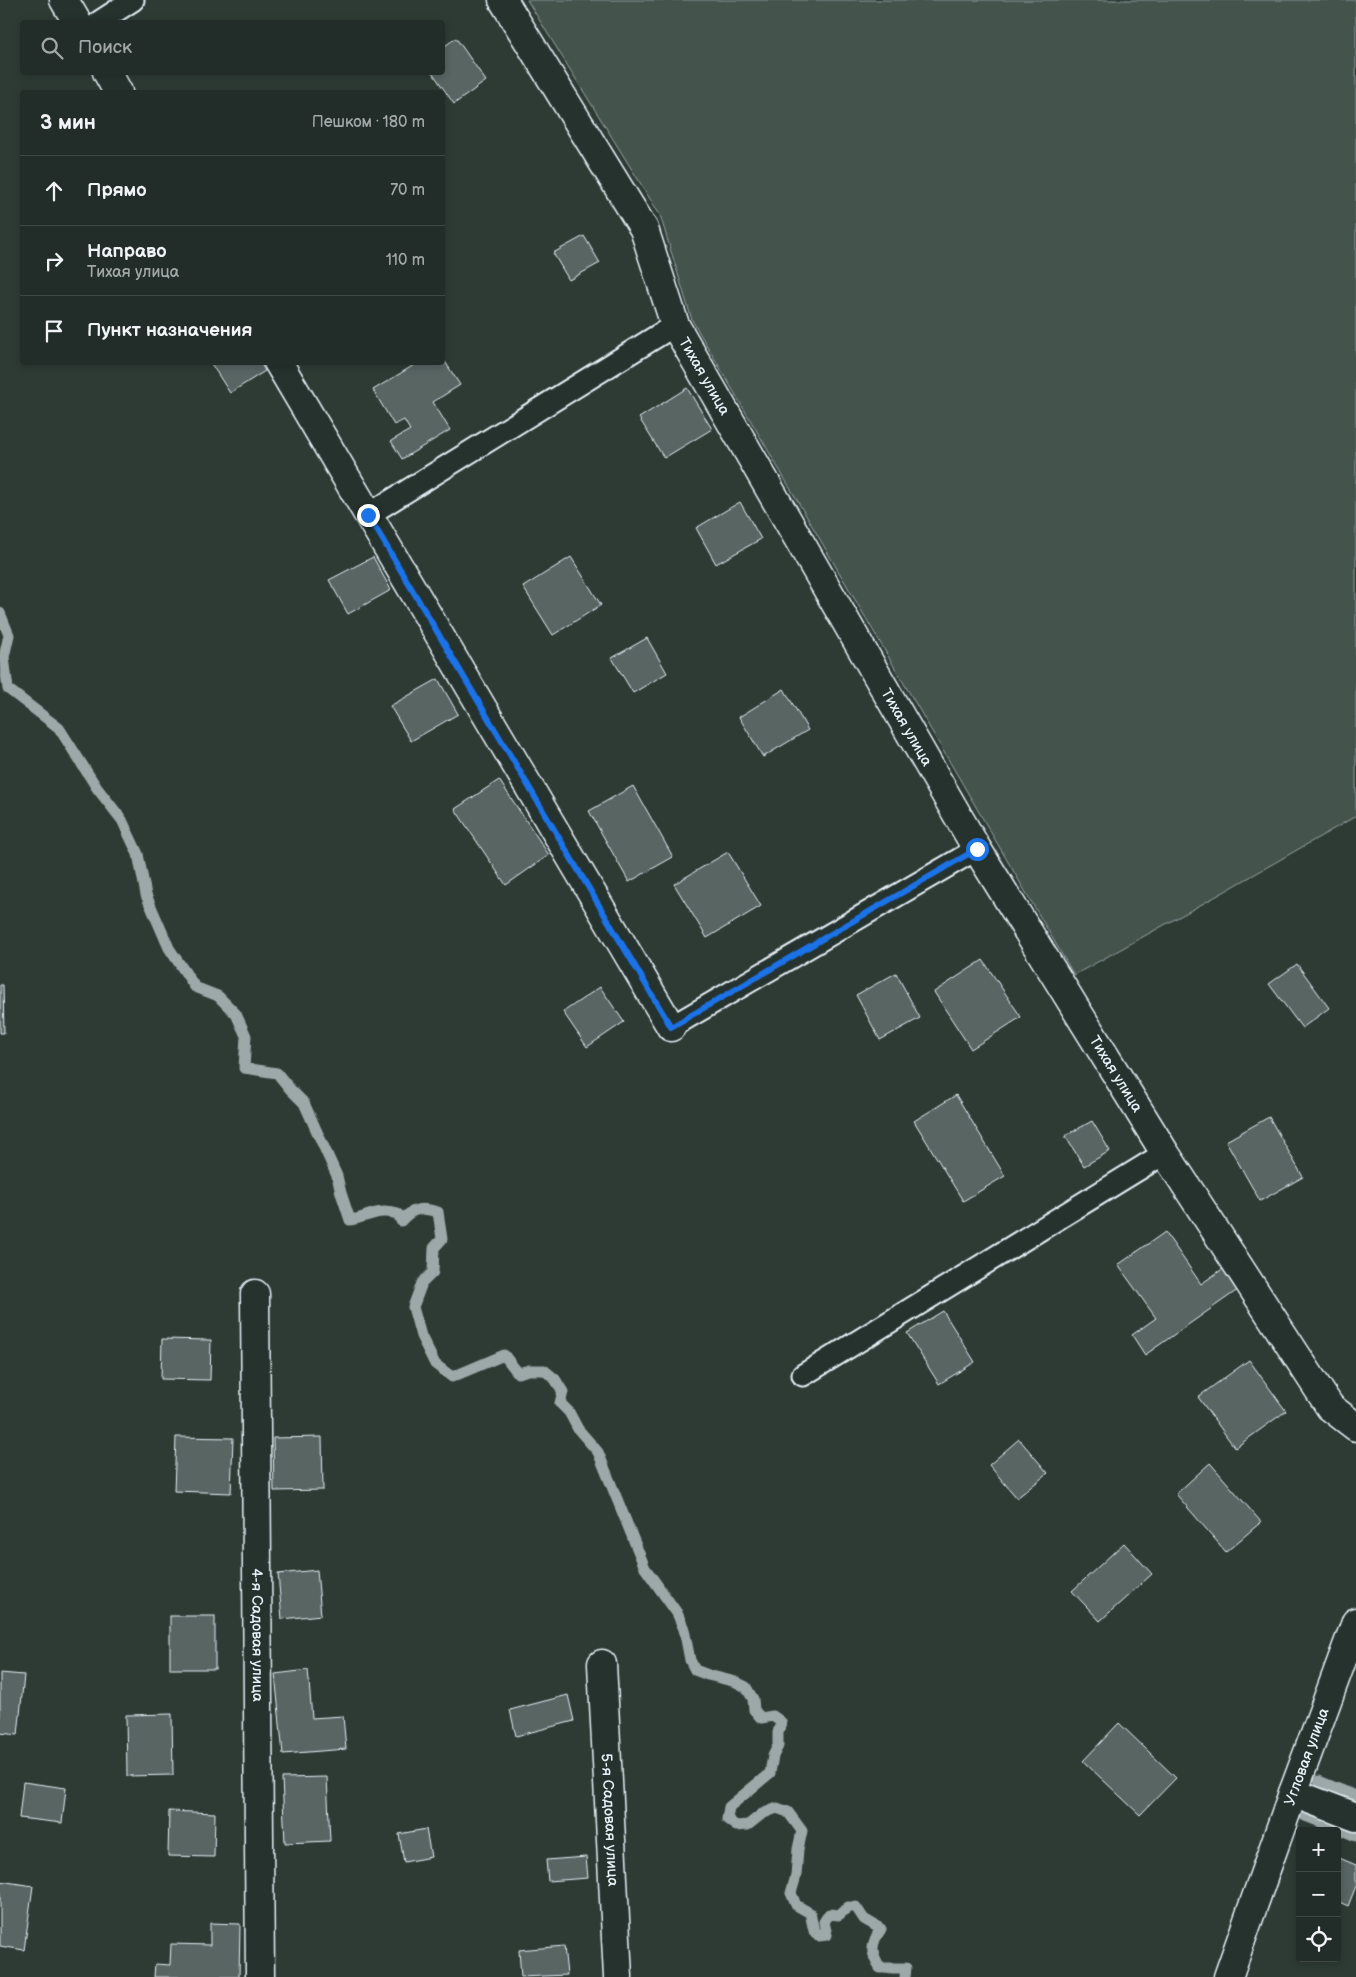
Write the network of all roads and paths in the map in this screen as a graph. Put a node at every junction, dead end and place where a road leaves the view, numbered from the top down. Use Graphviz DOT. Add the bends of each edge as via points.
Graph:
graph roads {
  1 [pos="64,0"];
  2 [pos="133,0"];
  3 [pos="503,0"];
  4 [pos="76,20"];
  5 [pos="102,20"];
  6 [pos="109,75"];
  7 [pos="117,90"];
  8 [pos="675,325"];
  9 [pos="280,365"];
  10 [pos="368,515"];
  11 [pos="977,849"];
  12 [pos="671,1027"];
  13 [pos="1165,1153"];
  14 [pos="255,1294"];
  15 [pos="803,1375"];
  16 [pos="1356,1427"];
  17 [pos="1356,1622"];
  18 [pos="602,1664"];
  19 [pos="1292,1793"];
  20 [pos="1356,1817"];
  21 [pos="260,1977"];
  22 [pos="618,1977"];
  23 [pos="1228,1977"];
  1 -- 4 [label="street"];
  2 -- 5 [label="lane"];
  3 -- 8 [label="street, Тихая улица" via="644,229"];
  6 -- 7 [label="street"];
  8 -- 10 [label="lane"];
  8 -- 11 [label="street, Тихая улица"];
  9 -- 10 [label="street"];
  10 -- 12 [label="street"];
  11 -- 12 [label="lane"];
  11 -- 13 [label="street, Тихая улица"];
  13 -- 15 [label="lane"];
  13 -- 16 [label="street, Тихая улица" via="1330,1407"];
  14 -- 21 [label="street, 4-я Садовая улица"];
  17 -- 19 [label="street, Угловая улица"];
  18 -- 22 [label="street, 5-я Садовая улица"];
  19 -- 20 [label="street"];
  19 -- 23 [label="street, Угловая улица"];
}
